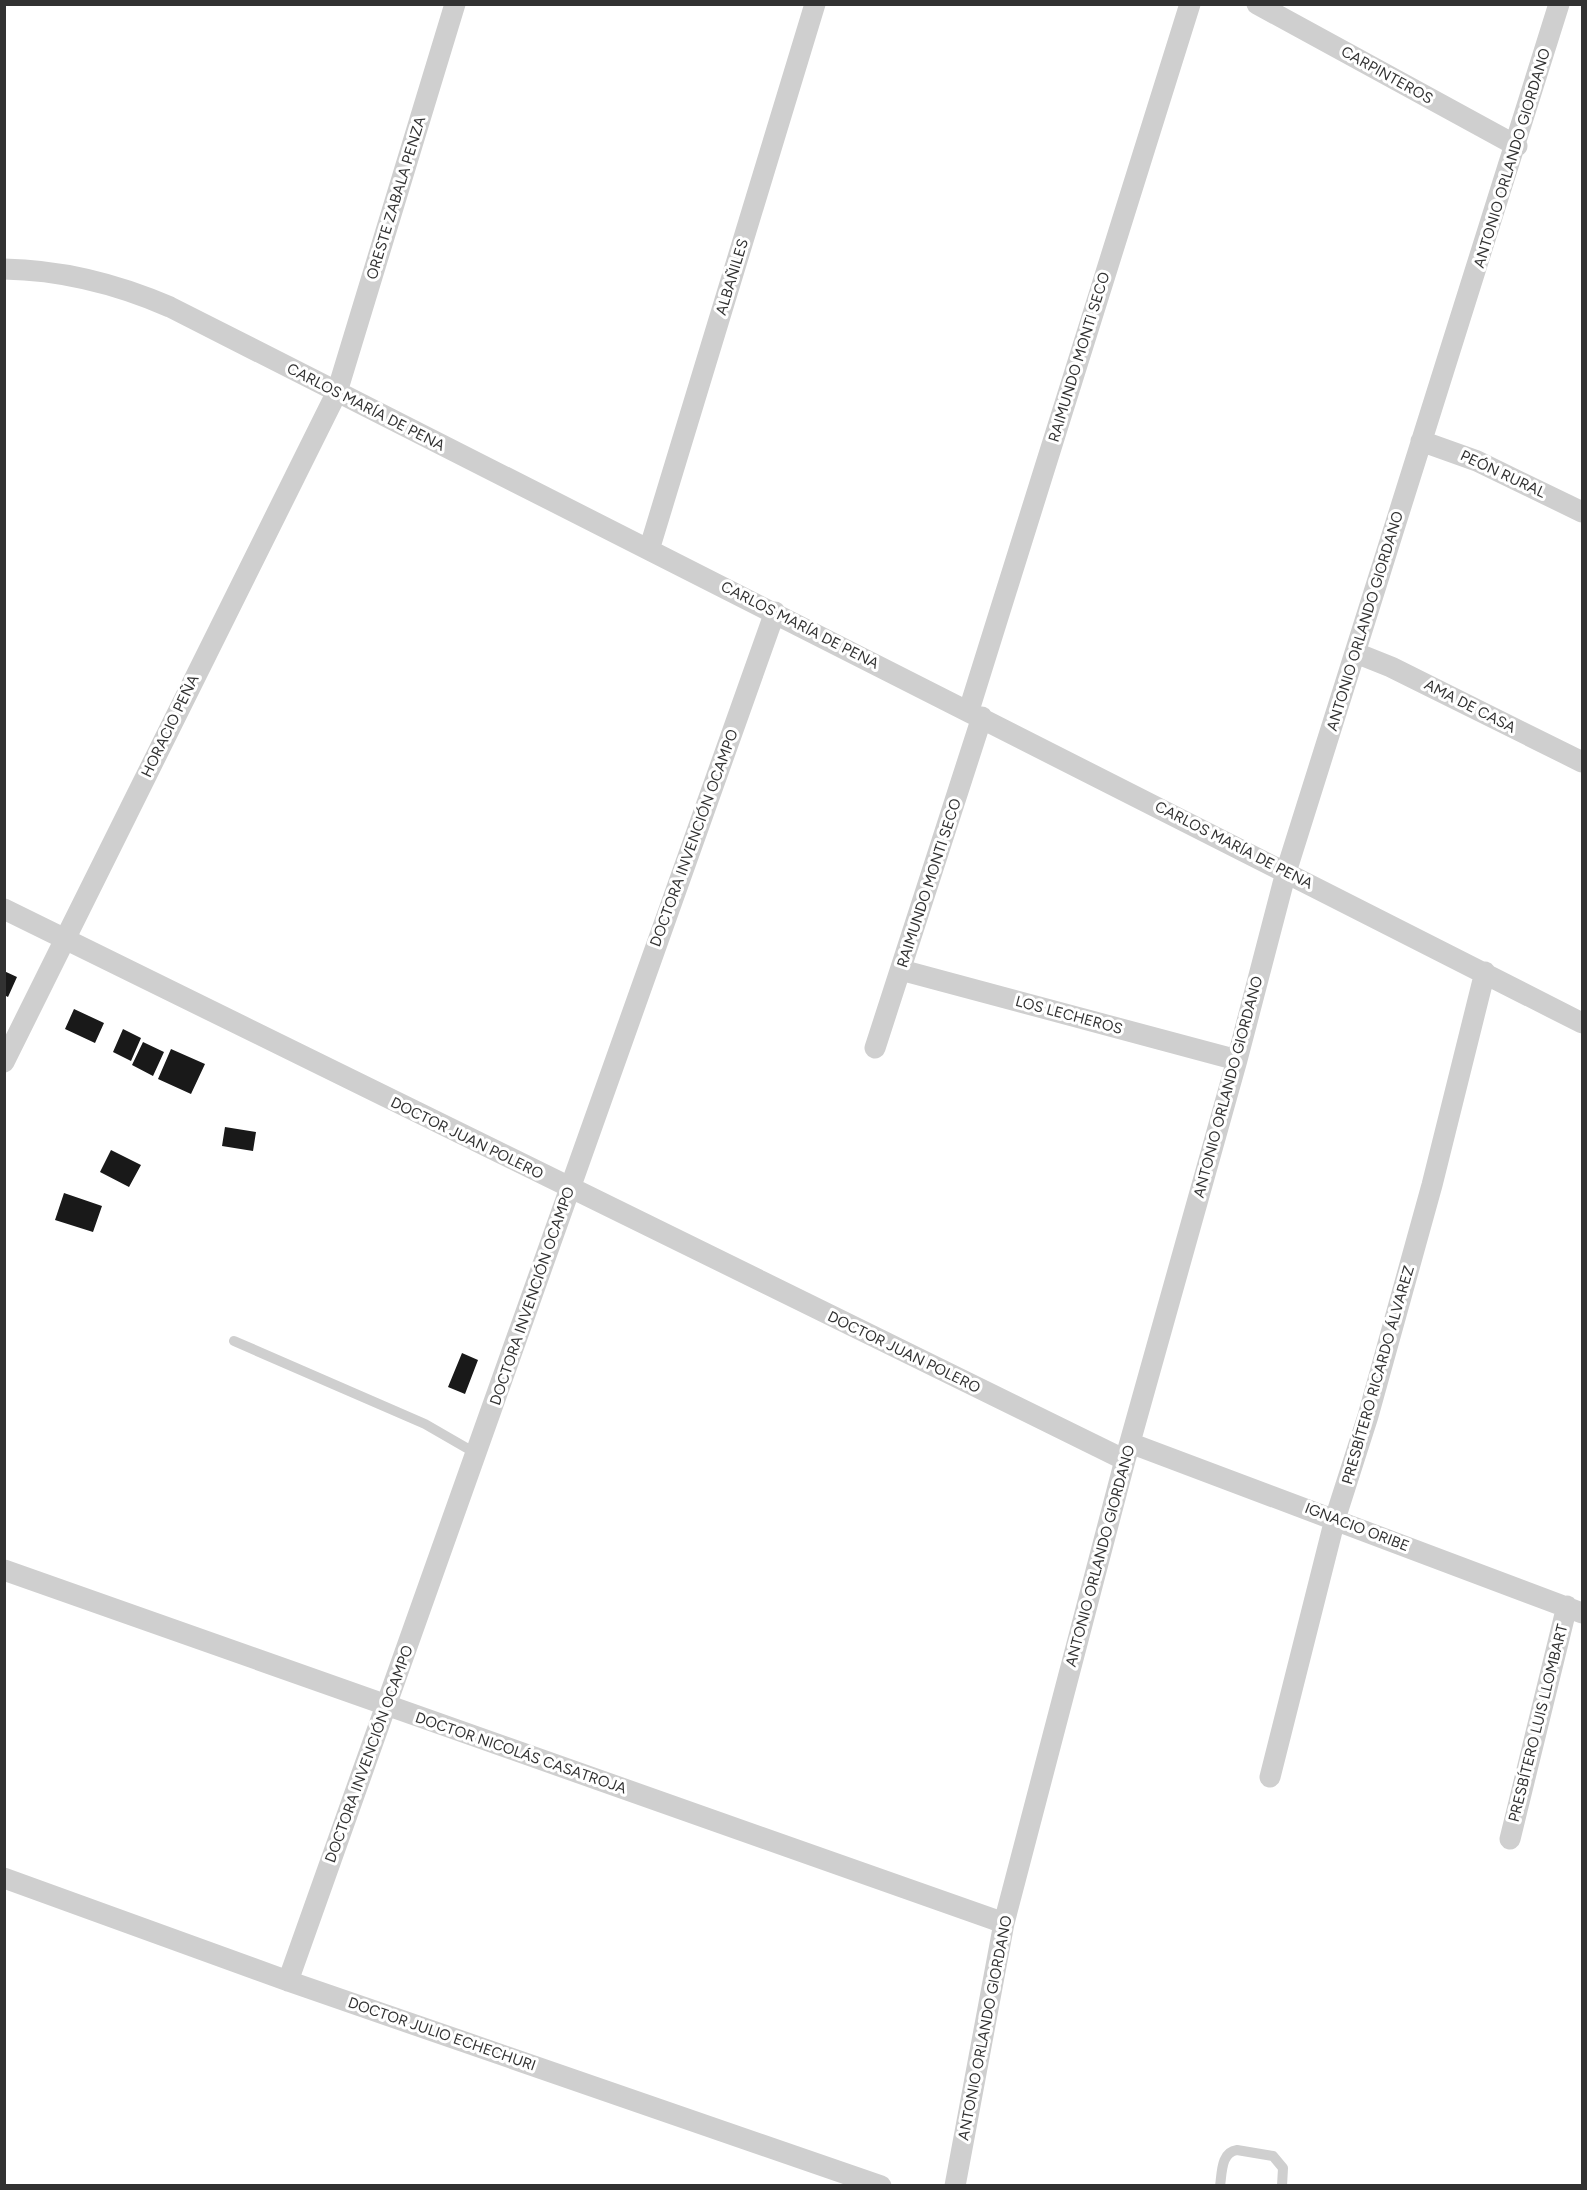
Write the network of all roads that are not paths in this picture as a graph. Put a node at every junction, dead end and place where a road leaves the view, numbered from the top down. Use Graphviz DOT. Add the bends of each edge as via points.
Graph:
graph roads {
  1 [pos="455,4"];
  2 [pos="815,4"];
  3 [pos="1190,4"];
  4 [pos="1257,4"];
  5 [pos="1559,4"];
  6 [pos="1516,146"];
  7 [pos="4,269"];
  8 [pos="337,392"];
  9 [pos="1421,441"];
  10 [pos="1582,512"];
  11 [pos="649,550"];
  12 [pos="776,612"];
  13 [pos="1356,653"];
  14 [pos="976,714"];
  15 [pos="1582,762"];
  16 [pos="1286,872"];
  17 [pos="4,909"];
  18 [pos="64,938"];
  19 [pos="901,970"];
  20 [pos="1485,972"];
  21 [pos="1582,1023"];
  22 [pos="875,1048"];
  23 [pos="1237,1060"];
  24 [pos="4,1062"];
  25 [pos="569,1189"];
  26 [pos="234,1341"];
  27 [pos="1128,1451"];
  28 [pos="477,1454"];
  29 [pos="1335,1519"];
  30 [pos="4,1570"];
  31 [pos="1578,1608"];
  32 [pos="386,1706"];
  33 [pos="1270,1777"];
  34 [pos="1510,1839"];
  35 [pos="4,1878"];
  36 [pos="1004,1923"];
  37 [pos="288,1981"];
  38 [pos="881,2186"];
  39 [pos="955,2186"];
  40 [pos="1220,2186"];
  41 [pos="1282,2186"];
  1 -- 8 [label="street, ORESTE ZABALA PENZA"];
  2 -- 11 [label="street, ALBAÑILES"];
  3 -- 14 [label="street, RAIMUNDO MONTI SECO"];
  4 -- 6 [label="street, CARPINTEROS"];
  5 -- 6 [label="street, ANTONIO ORLANDO GIORDANO"];
  6 -- 9 [label="street, ANTONIO ORLANDO GIORDANO"];
  7 -- 8 [label="street, CARLOS MARÍA DE PENA" via="74,276 132,291"];
  8 -- 11 [label="street, CARLOS MARÍA DE PENA"];
  8 -- 18 [label="street, HORACIO PEÑA"];
  9 -- 10 [label="street, PEÓN RURAL" via="1477,461"];
  9 -- 13 [label="street, ANTONIO ORLANDO GIORDANO"];
  11 -- 12 [label="street, CARLOS MARÍA DE PENA"];
  12 -- 14 [label="street, CARLOS MARÍA DE PENA"];
  12 -- 25 [label="street, DOCTORA INVENCIÓN OCAMPO"];
  13 -- 15 [label="street, AMA DE CASA"];
  13 -- 16 [label="street, ANTONIO ORLANDO GIORDANO"];
  14 -- 16 [label="street, CARLOS MARÍA DE PENA"];
  14 -- 19 [label="street, RAIMUNDO MONTI SECO"];
  16 -- 20 [label="street, CARLOS MARÍA DE PENA"];
  16 -- 23 [label="street, ANTONIO ORLANDO GIORDANO"];
  17 -- 18 [label="street, DOCTOR JUAN POLERO"];
  18 -- 24 [label="street, HORACIO PEÑA"];
  18 -- 25 [label="street, DOCTOR JUAN POLERO"];
  19 -- 22 [label="street, RAIMUNDO MONTI SECO"];
  19 -- 23 [label="street, LOS LECHEROS"];
  20 -- 21 [label="street, CARLOS MARÍA DE PENA"];
  20 -- 29 [label="street, PRESBÍTERO RICARDO ÁLVAREZ" via="1413,1255"];
  23 -- 27 [label="street, ANTONIO ORLANDO GIORDANO"];
  25 -- 27 [label="street, DOCTOR JUAN POLERO"];
  25 -- 28 [label="street, DOCTORA INVENCIÓN OCAMPO"];
  26 -- 28 [label="lane" via="425,1424"];
  27 -- 29 [label="street, IGNACIO ORIBE"];
  27 -- 36 [label="street, ANTONIO ORLANDO GIORDANO"];
  28 -- 32 [label="street, DOCTORA INVENCIÓN OCAMPO"];
  29 -- 31 [label="street, IGNACIO ORIBE"];
  29 -- 33 [label="street, PRESBÍTERO RICARDO ÁLVAREZ"];
  30 -- 32 [label="street, DOCTOR NICOLÁS CASATROJA"];
  31 -- 34 [label="street, PRESBÍTERO LUIS LLOMBART"];
  32 -- 36 [label="street, DOCTOR NICOLÁS CASATROJA"];
  32 -- 37 [label="street, DOCTORA INVENCIÓN OCAMPO"];
  35 -- 37 [label="street, DOCTOR JULIO ECHECHURI"];
  36 -- 39 [label="street, ANTONIO ORLANDO GIORDANO"];
  37 -- 38 [label="street, DOCTOR JULIO ECHECHURI"];
  40 -- 41 [label="lane" via="1225,2156 1237,2150 1273,2156 1283,2168"];
}
